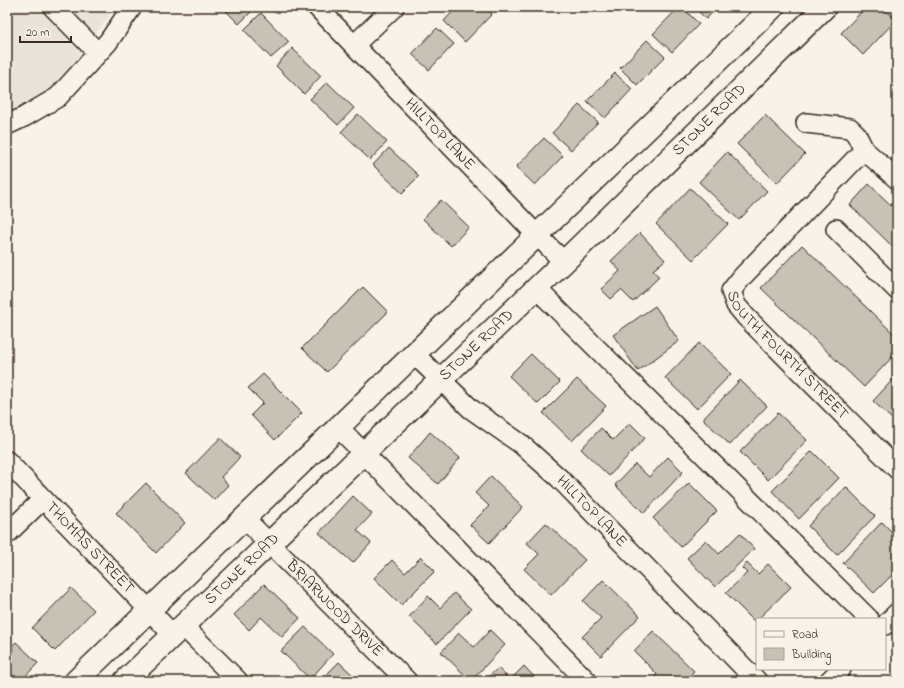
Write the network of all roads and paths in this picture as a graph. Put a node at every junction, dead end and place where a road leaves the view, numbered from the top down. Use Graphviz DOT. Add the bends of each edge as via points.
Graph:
graph roads {
  1 [pos="53,7"];
  2 [pos="132,7"];
  3 [pos="317,7"];
  4 [pos="394,7"];
  5 [pos="773,7"];
  6 [pos="825,7"];
  7 [pos="354,45"];
  8 [pos="98,53"];
  9 [pos="806,122"];
  10 [pos="7,125"];
  11 [pos="864,150"];
  12 [pos="897,179"];
  13 [pos="836,230"];
  14 [pos="537,235"];
  15 [pos="564,262"];
  16 [pos="536,288"];
  17 [pos="897,290"];
  18 [pos="414,354"];
  19 [pos="440,380"];
  20 [pos="338,427"];
  21 [pos="364,453"];
  22 [pos="7,461"];
  23 [pos="897,469"];
  24 [pos="43,499"];
  25 [pos="244,518"];
  26 [pos="7,534"];
  27 [pos="270,543"];
  28 [pos="149,611"];
  29 [pos="897,613"];
  30 [pos="868,618"];
  31 [pos="886,624"];
  32 [pos="178,631"];
  33 [pos="840,670"];
  34 [pos="76,681"];
  35 [pos="125,681"];
  36 [pos="238,681"];
  37 [pos="408,681"];
  38 [pos="587,681"];
  39 [pos="758,681"];
  40 [pos="830,681"];
  1 -- 8 [label="street"];
  2 -- 8 [label="street"];
  3 -- 7 [label="street, HILLTOP LANE"];
  4 -- 7 [label="street"];
  5 -- 14 [label="main road"];
  6 -- 15 [label="main road, STONE ROAD"];
  7 -- 14 [label="street, HILLTOP LANE"];
  8 -- 10 [label="street" via="58,97"];
  9 -- 11 [label="street" via="850,128"];
  11 -- 12 [label="street"];
  11 -- 23 [label="street, SOUTH FOURTH STREET" via="731,291 736,305 746,317"];
  13 -- 17 [label="street"];
  14 -- 15 [label="street, HILLTOP LANE"];
  14 -- 18 [label="main road"];
  15 -- 16 [label="main road, STONE ROAD"];
  16 -- 19 [label="main road, STONE ROAD"];
  16 -- 30 [label="street"];
  18 -- 19 [label="street, HILLTOP LANE"];
  18 -- 20 [label="main road"];
  19 -- 21 [label="main road, STONE ROAD"];
  19 -- 39 [label="street, HILLTOP LANE" via="471,409 520,444 559,478"];
  20 -- 21 [label="street"];
  20 -- 25 [label="main road"];
  21 -- 27 [label="main road, STONE ROAD"];
  21 -- 38 [label="street"];
  22 -- 24 [label="street, THOMAS STREET"];
  24 -- 26 [label="street"];
  24 -- 28 [label="street, THOMAS STREET"];
  25 -- 27 [label="street, BRIARWOOD DRIVE"];
  25 -- 28 [label="main road"];
  27 -- 32 [label="main road, STONE ROAD"];
  27 -- 37 [label="street, BRIARWOOD DRIVE"];
  28 -- 32 [label="street, THOMAS STREET"];
  28 -- 34 [label="main road"];
  29 -- 31 [label="street"];
  32 -- 35 [label="main road, STONE ROAD"];
  32 -- 36 [label="street, THOMAS STREET"];
  33 -- 40 [label="street"];
}
